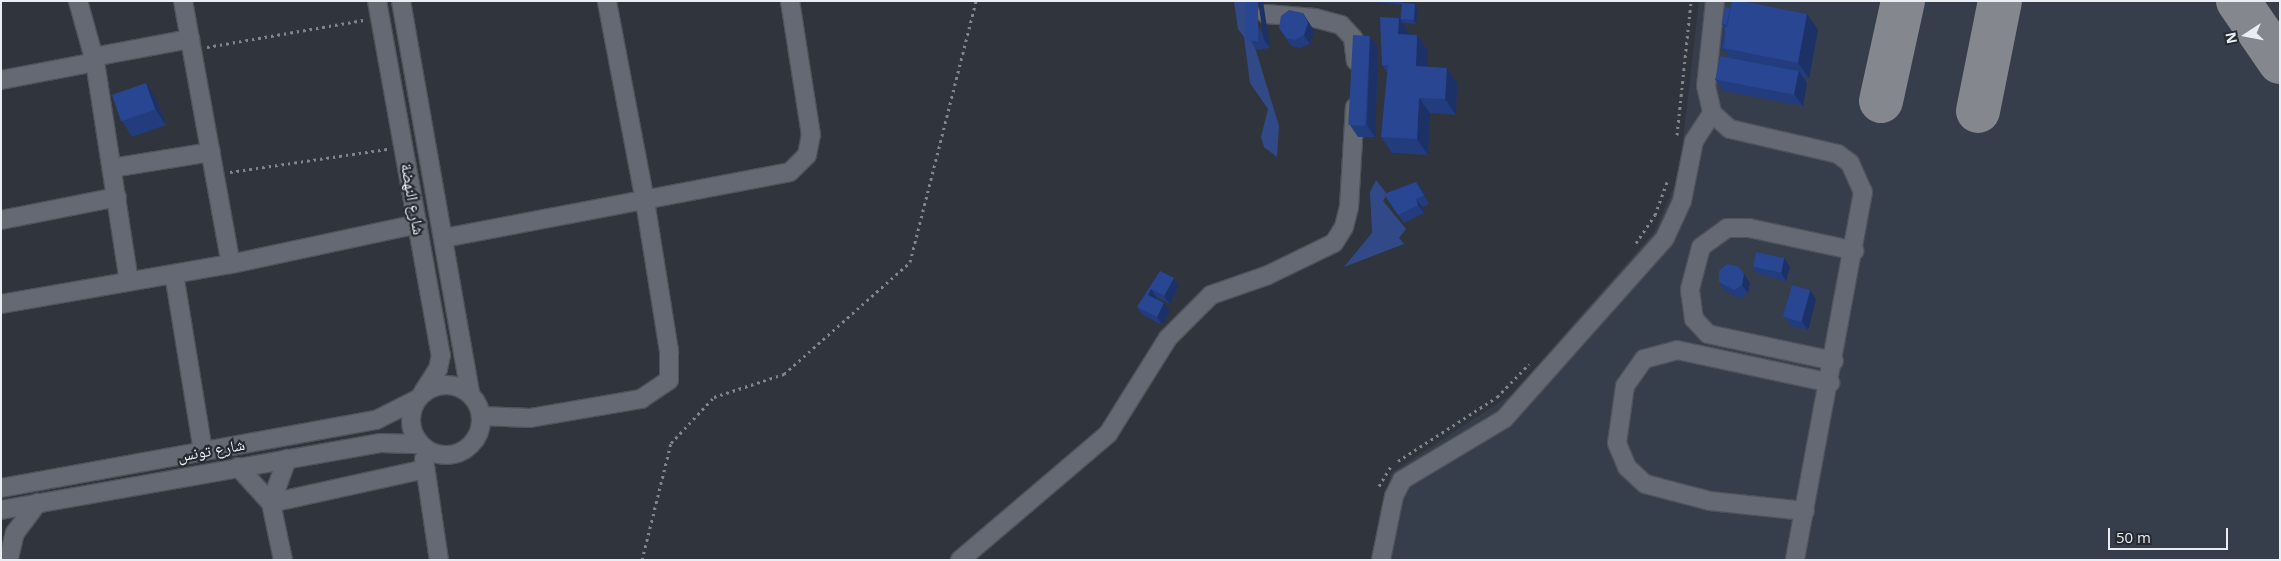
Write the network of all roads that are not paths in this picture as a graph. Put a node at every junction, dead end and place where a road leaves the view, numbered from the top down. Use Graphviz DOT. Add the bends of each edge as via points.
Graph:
graph roads {
  1 [pos="78,1"];
  2 [pos="183,1"];
  3 [pos="607,1"];
  4 [pos="790,1"];
  5 [pos="1715,1"];
  6 [pos="404,5"];
  7 [pos="379,9"];
  8 [pos="1266,14"];
  9 [pos="191,44"];
  10 [pos="94,59"];
  11 [pos="1,80"];
  12 [pos="1712,113"];
  13 [pos="210,152"];
  14 [pos="112,168"];
  15 [pos="117,197"];
  16 [pos="645,201"];
  17 [pos="1,220"];
  18 [pos="418,224"];
  19 [pos="444,238"];
  20 [pos="1854,251"];
  21 [pos="231,264"];
  22 [pos="174,274"];
  23 [pos="130,281"];
  24 [pos="1,304"];
  25 [pos="1786,352"];
  26 [pos="1834,361"];
  27 [pos="1782,372"];
  28 [pos="1831,383"];
  29 [pos="470,394"];
  30 [pos="420,396"];
  31 [pos="481,416"];
  32 [pos="420,445"];
  33 [pos="203,452"];
  34 [pos="287,459"];
  35 [pos="238,468"];
  36 [pos="425,469"];
  37 [pos="1,488"];
  38 [pos="38,503"];
  39 [pos="271,503"];
  40 [pos="1,510"];
  41 [pos="1805,511"];
  42 [pos="6,554"];
  43 [pos="283,560"];
  44 [pos="440,560"];
  45 [pos="960,560"];
  46 [pos="1381,560"];
  47 [pos="1795,560"];
  1 -- 10 [label="street"];
  2 -- 9 [label="street"];
  3 -- 16 [label="street"];
  4 -- 16 [label="street" via="808,102 811,135 807,155 790,172 779,176"];
  5 -- 12 [label="street" via="1706,86"];
  6 -- 19 [label="street, شارع النهضة"];
  7 -- 18 [label="street, شارع النهضة"];
  8 -- 45 [label="street" via="1315,18 1341,25 1353,38 1357,50 1356,84 1350,199 1344,227 1334,243 1268,275 1211,295 1168,338 1108,434"];
  9 -- 10 [label="street"];
  9 -- 13 [label="street"];
  10 -- 11 [label="street"];
  10 -- 14 [label="street"];
  12 -- 20 [label="street" via="1730,129 1823,148 1850,163 1863,192"];
  12 -- 46 [label="street" via="1694,141 1682,201 1665,238 1504,419 1402,480 1394,496"];
  13 -- 14 [label="street"];
  13 -- 21 [label="street"];
  14 -- 15 [label="street"];
  15 -- 17 [label="street"];
  15 -- 23 [label="street"];
  16 -- 19 [label="street"];
  16 -- 31 [label="street" via="669,351 669,380 641,399 530,418"];
  18 -- 21 [label="street"];
  18 -- 30 [label="street, شارع النهضة" via="441,355 438,369"];
  19 -- 29 [label="street, شارع النهضة"];
  20 -- 25 [label="street" via="1738,227 1717,232 1701,247 1689,299 1700,327 1718,338"];
  20 -- 26 [label="street"];
  21 -- 22 [label="street"];
  22 -- 23 [label="street"];
  22 -- 33 [label="street"];
  23 -- 24 [label="street"];
  25 -- 26 [label="street"];
  25 -- 27 [label="street"];
  26 -- 28 [label="street"];
  27 -- 28 [label="street"];
  27 -- 41 [label="street" via="1677,350 1654,353 1636,366 1627,380 1617,443 1635,476 1657,488 1710,501"];
  28 -- 41 [label="street"];
  29 -- 30 [label="street" via="447,384"];
  29 -- 31 [label="street"];
  30 -- 32 [label="street" via="411,427"];
  30 -- 33 [label="street, شارع تونس" via="376,420"];
  31 -- 32 [label="street" via="474,441 462,452 445,456"];
  32 -- 34 [label="street, شارع تونس" via="394,441"];
  32 -- 36 [label="street"];
  33 -- 37 [label="street, شارع تونس"];
  34 -- 35 [label="street, شارع تونس"];
  34 -- 39 [label="street"];
  35 -- 38 [label="street, شارع تونس"];
  35 -- 39 [label="street"];
  36 -- 39 [label="street"];
  36 -- 44 [label="street"];
  38 -- 40 [label="street, شارع تونس"];
  38 -- 42 [label="street" via="15,533"];
  39 -- 43 [label="street"];
  41 -- 47 [label="street"];
}
